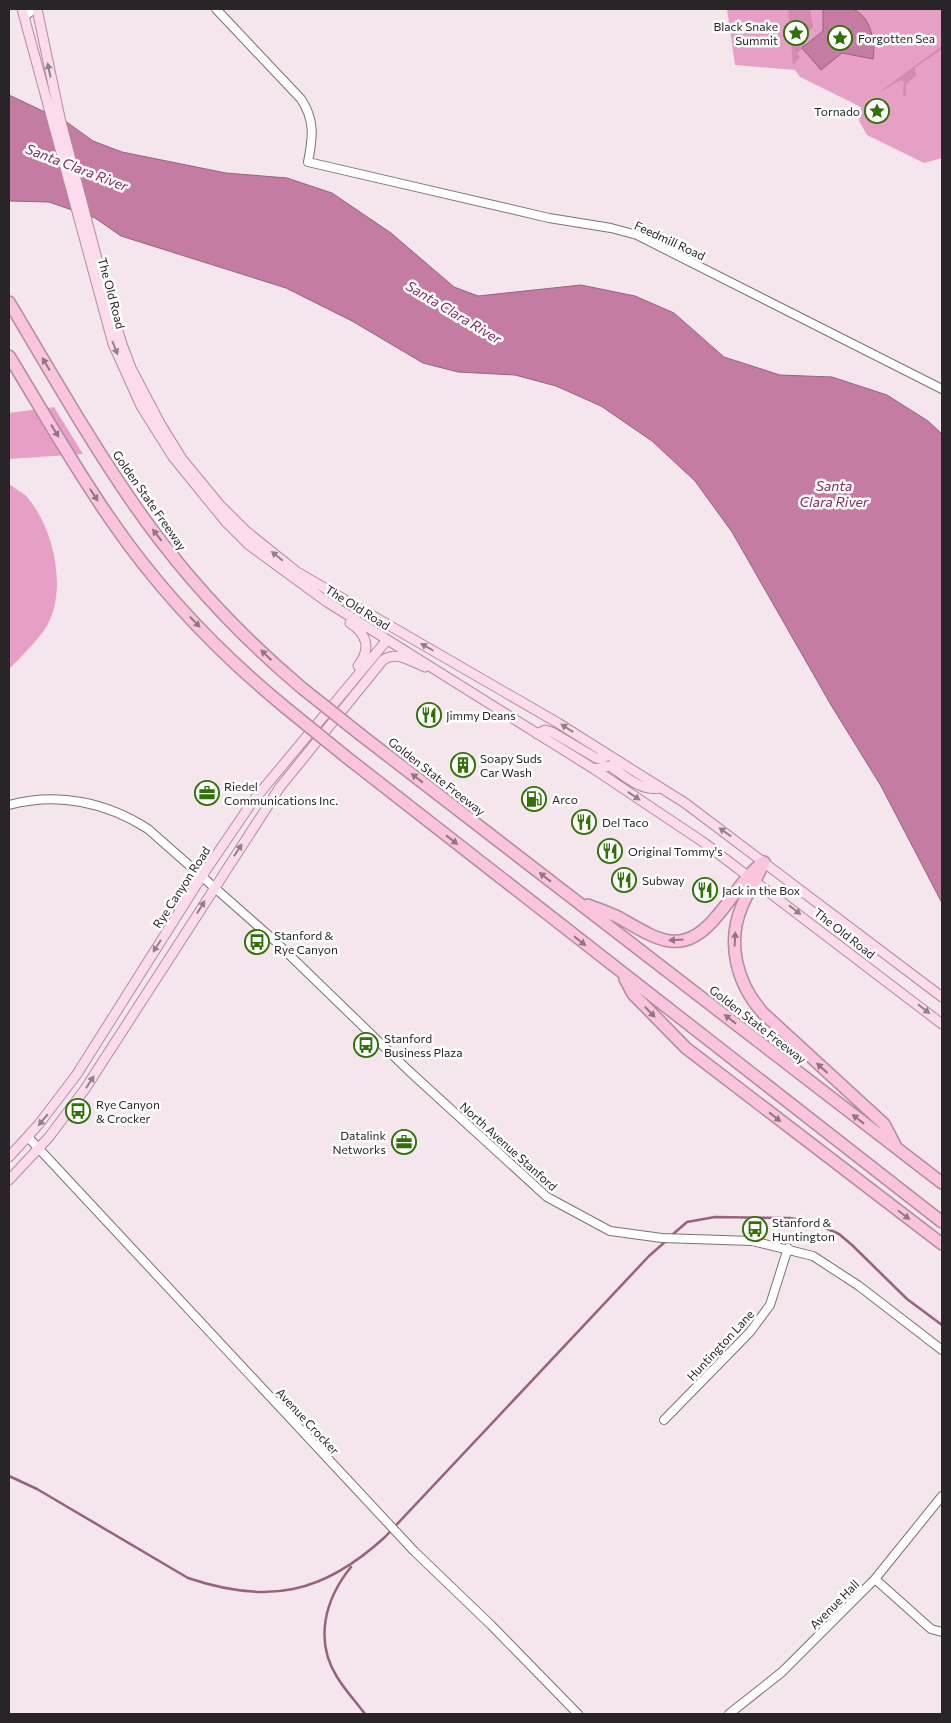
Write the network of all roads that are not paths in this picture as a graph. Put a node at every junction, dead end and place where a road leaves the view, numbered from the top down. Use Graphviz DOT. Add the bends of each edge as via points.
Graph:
graph roads {
  1 [pos="35,9"];
  2 [pos="216,9"];
  3 [pos="23,13"];
  4 [pos="56,118"];
  5 [pos="9,302"];
  6 [pos="9,356"];
  7 [pos="942,389"];
  8 [pos="165,438"];
  9 [pos="249,545"];
  10 [pos="392,627"];
  11 [pos="387,640"];
  12 [pos="432,669"];
  13 [pos="537,734"];
  14 [pos="294,752"];
  15 [pos="608,755"];
  16 [pos="594,768"];
  17 [pos="660,788"];
  18 [pos="276,793"];
  19 [pos="9,806"];
  20 [pos="764,862"];
  21 [pos="202,876"];
  22 [pos="752,878"];
  23 [pos="214,887"];
  24 [pos="572,898"];
  25 [pos="622,974"];
  26 [pos="942,997"];
  27 [pos="942,1024"];
  28 [pos="28,1137"];
  29 [pos="39,1148"];
  30 [pos="897,1148"];
  31 [pos="9,1157"];
  32 [pos="9,1180"];
  33 [pos="942,1183"];
  34 [pos="942,1222"];
  35 [pos="942,1244"];
  36 [pos="788,1248"];
  37 [pos="942,1350"];
  38 [pos="664,1420"];
  39 [pos="942,1496"];
  40 [pos="875,1579"];
  41 [pos="942,1632"];
  42 [pos="578,1714"];
  43 [pos="729,1714"];
  1 -- 3 [label="street"];
  4 -- 1 [label="main road, The Old Road, one-way"];
  2 -- 7 [label="street, Feedmill Road" via="307,108 313,126 308,162 637,235"];
  3 -- 4 [label="main road, The Old Road"];
  4 -- 8 [label="main road, The Old Road" via="113,344"];
  24 -- 5 [label="highway, Golden State Freeway, one-way, bridge" via="302,688 233,623 189,575 134,504"];
  6 -- 25 [label="highway, one-way, bridge" via="110,519 154,576 215,643 345,756"];
  8 -- 9 [label="main road, The Old Road" via="183,472"];
  10 -- 8 [label="main road, The Old Road, one-way" via="297,572 246,532"];
  9 -- 11 [label="main road, The Old Road"];
  9 -- 14 [label="main road" via="260,558 305,593 355,626 367,644 364,658"];
  10 -- 11 [label="main road, Rye Canyon Road"];
  15 -- 10 [label="main road, The Old Road, one-way"];
  11 -- 12 [label="main road, The Old Road"];
  11 -- 14 [label="main road, Rye Canyon Road"];
  11 -- 18 [label="main road, Rye Canyon Road" via="276,783"];
  12 -- 13 [label="main road, The Old Road"];
  12 -- 18 [label="main road, Rye Canyon Road" via="400,656 387,657"];
  13 -- 15 [label="main road" via="545,730 552,732 596,758"];
  13 -- 16 [label="main road, The Old Road"];
  14 -- 21 [label="main road, Rye Canyon Road" via="253,801"];
  15 -- 17 [label="main road, The Old Road"];
  16 -- 17 [label="main road" via="610,766 639,785 651,790"];
  16 -- 22 [label="main road, The Old Road, one-way"];
  20 -- 17 [label="main road, The Old Road, one-way"];
  23 -- 18 [label="main road, Rye Canyon Road, one-way"];
  19 -- 21 [label="street, North Avenue Stanford" via="63,799 108,809 148,829"];
  20 -- 22 [label="highway"];
  20 -- 26 [label="main road, The Old Road"];
  21 -- 23 [label="street, North Avenue Stanford"];
  21 -- 28 [label="main road, Rye Canyon Road, one-way" via="77,1074"];
  22 -- 24 [label="highway, one-way" via="702,932 681,940 669,941 646,935 619,918"];
  22 -- 27 [label="main road, The Old Road, one-way"];
  30 -- 22 [label="highway, one-way" via="884,1124 776,1025 748,992 737,966 734,937"];
  29 -- 23 [label="main road, Rye Canyon Road, one-way" via="85,1089"];
  23 -- 36 [label="street, North Avenue Stanford" via="547,1197 610,1231 662,1238 752,1241"];
  30 -- 24 [label="highway, Golden State Freeway, one-way"];
  25 -- 34 [label="highway"];
  25 -- 35 [label="highway, one-way" via="633,994 686,1048"];
  28 -- 29 [label="street, Avenue Crocker"];
  28 -- 31 [label="main road, Rye Canyon Road"];
  29 -- 32 [label="main road, Rye Canyon Road"];
  29 -- 42 [label="street, Avenue Crocker" via="404,1540"];
  30 -- 33 [label="highway, Golden State Freeway"];
  36 -- 37 [label="street, North Avenue Stanford" via="813,1256 836,1270"];
  36 -- 38 [label="street, Huntington Lane" via="770,1305 750,1332"];
  39 -- 40 [label="street, Avenue Hall"];
  40 -- 41 [label="street" via="931,1629"];
  40 -- 43 [label="street, Avenue Hall" via="782,1672"];
}
